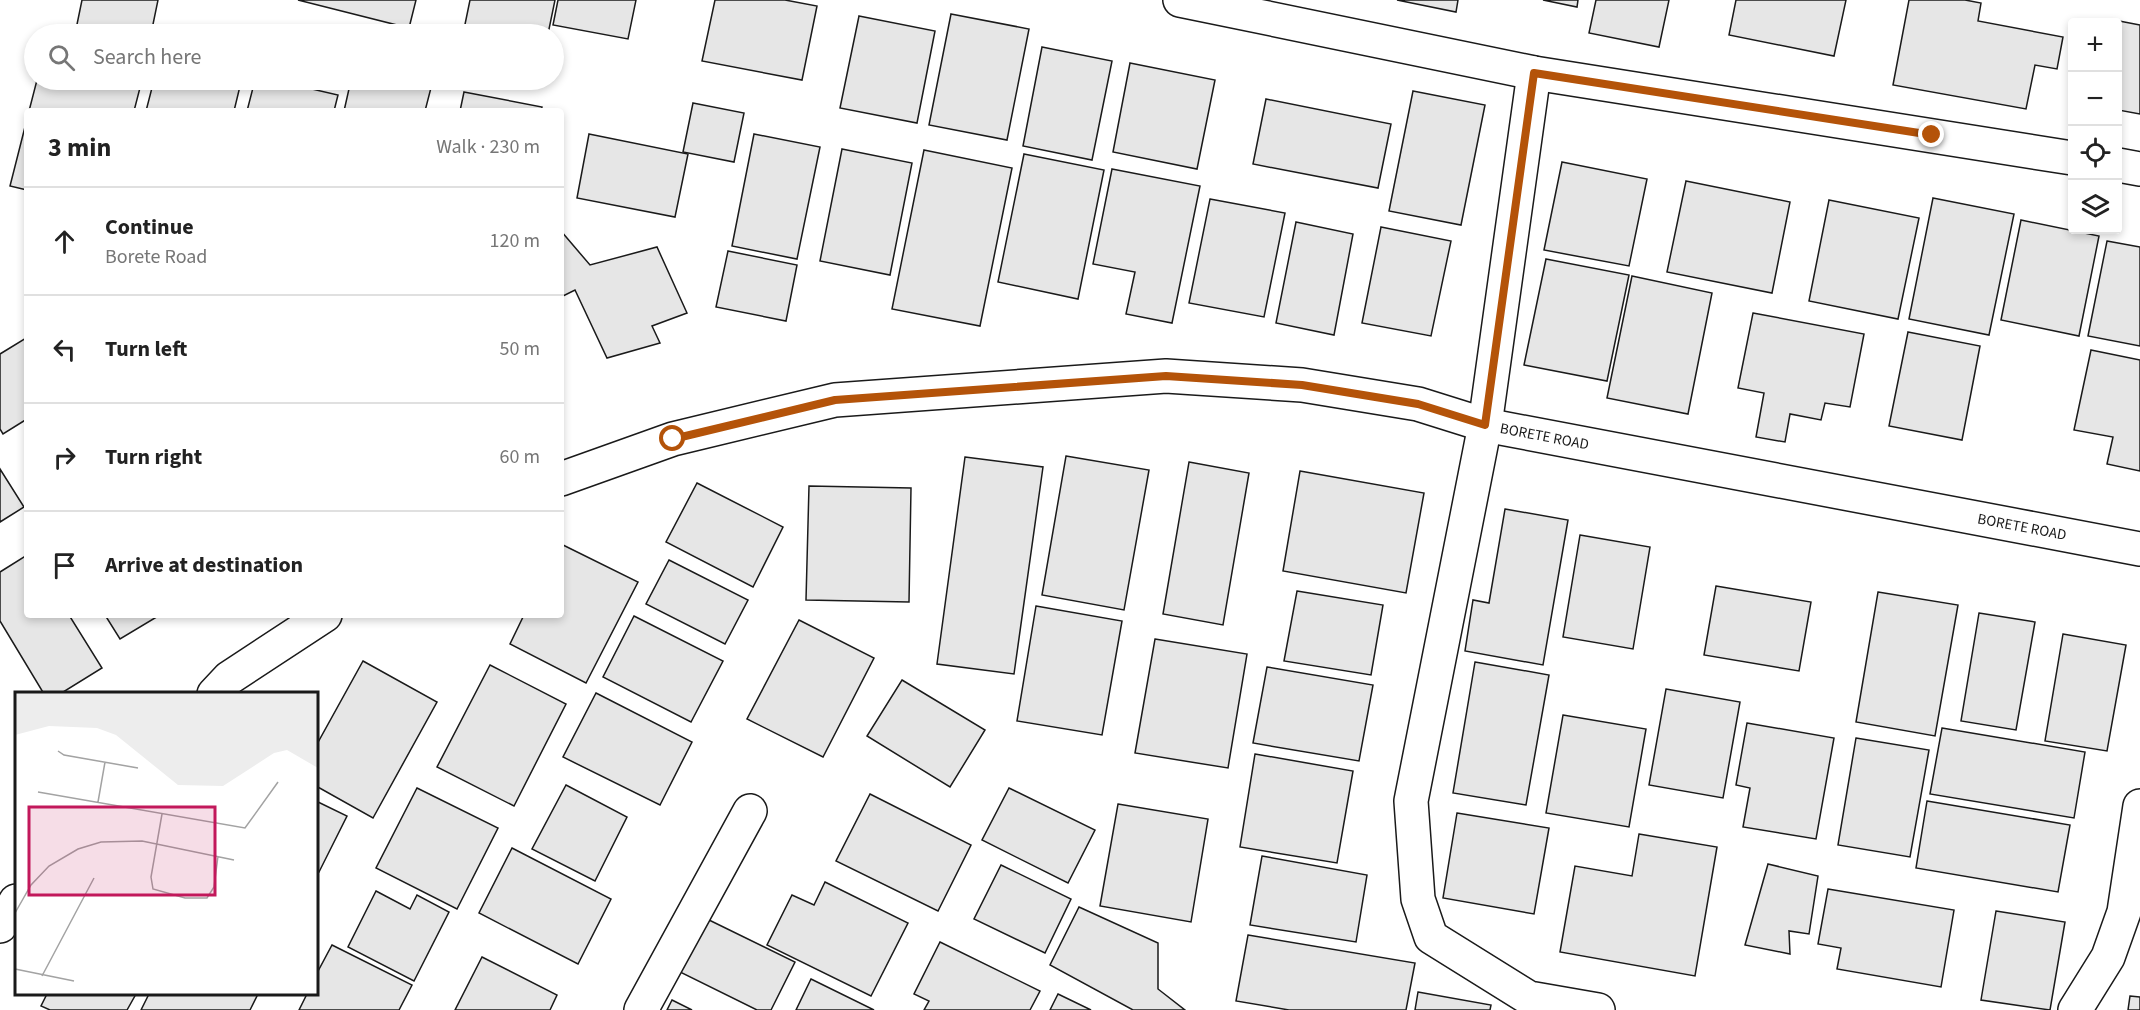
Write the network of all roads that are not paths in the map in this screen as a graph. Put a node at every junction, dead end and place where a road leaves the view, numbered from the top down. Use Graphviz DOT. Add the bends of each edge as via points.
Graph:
graph roads {
  1 [pos="1180,0"];
  2 [pos="1534,73"];
  3 [pos="2068,157"];
  4 [pos="2122,166"];
  5 [pos="2140,169"];
  6 [pos="1485,425"];
  7 [pos="564,478"];
  8 [pos="2140,549"];
  9 [pos="320,618"];
  10 [pos="215,692"];
  11 [pos="2140,806"];
  12 [pos="750,811"];
  13 [pos="15,903"];
  14 [pos="0,926"];
  15 [pos="641,1010"];
  16 [pos="1598,1010"];
  17 [pos="2075,1010"];
  1 -- 2 [label="street"];
  2 -- 3 [label="street"];
  2 -- 6 [label="street"];
  4 -- 5 [label="street"];
  6 -- 7 [label="street, BORETE ROAD" via="1418,404 1302,385 1154,377 835,400 673,439"];
  6 -- 8 [label="street, BORETE ROAD"];
  6 -- 16 [label="street" via="1411,801 1418,899 1431,937 1472,965 1529,998"];
  9 -- 10 [label="street" via="229,678"];
  11 -- 17 [label="street" via="2124,912 2108,957"];
  12 -- 15 [label="street"];
  13 -- 14 [label="street"];
}
